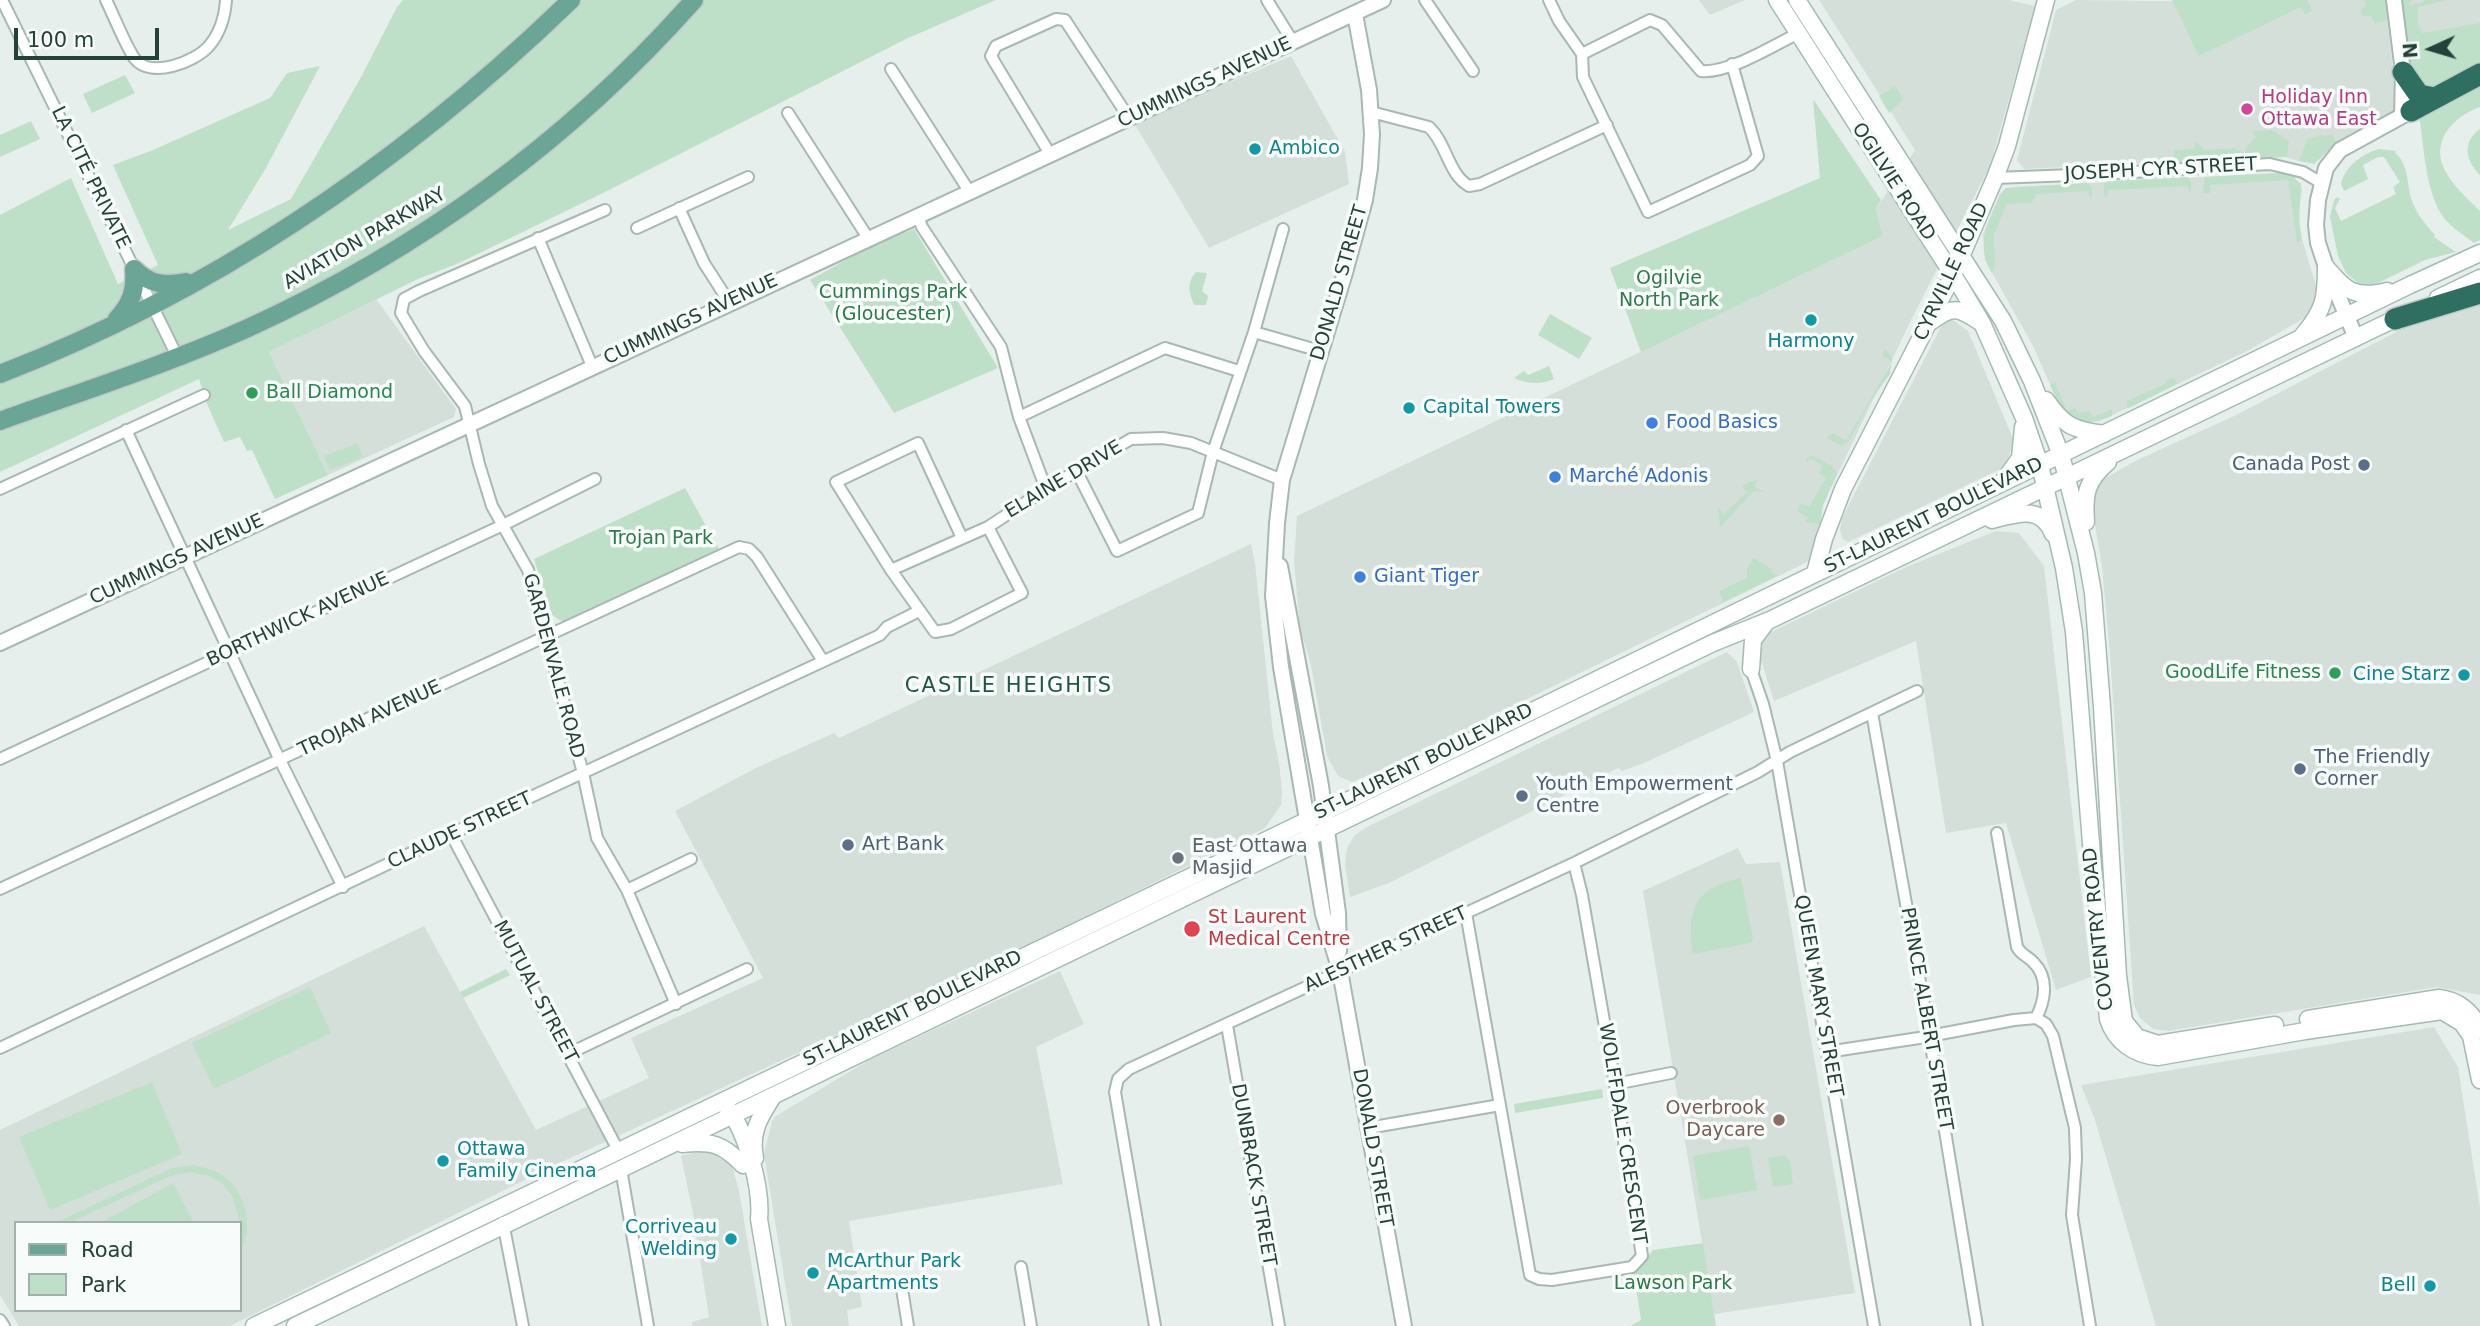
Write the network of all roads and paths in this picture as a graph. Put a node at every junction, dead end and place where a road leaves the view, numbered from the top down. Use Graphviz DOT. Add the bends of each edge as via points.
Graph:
graph roads {
  1 [pos="2,0"];
  2 [pos="106,0"];
  3 [pos="226,0"];
  4 [pos="570,0"];
  5 [pos="694,0"];
  6 [pos="1267,0"];
  7 [pos="1383,0"];
  8 [pos="1425,0"];
  9 [pos="1549,0"];
  10 [pos="1777,0"];
  11 [pos="1797,0"];
  12 [pos="2394,0"];
  13 [pos="2048,1"];
  14 [pos="1355,14"];
  15 [pos="1797,34"];
  16 [pos="1293,42"];
  17 [pos="1582,54"];
  18 [pos="1732,64"];
  19 [pos="891,69"];
  20 [pos="1473,71"];
  21 [pos="2403,72"];
  22 [pos="1842,73"];
  23 [pos="2480,74"];
  24 [pos="1828,83"];
  25 [pos="2435,98"];
  26 [pos="1371,112"];
  27 [pos="788,113"];
  28 [pos="2407,114"];
  29 [pos="1129,118"];
  30 [pos="1607,125"];
  31 [pos="1050,154"];
  32 [pos="748,177"];
  33 [pos="1995,178"];
  34 [pos="2323,184"];
  35 [pos="969,191"];
  36 [pos="680,208"];
  37 [pos="605,210"];
  38 [pos="918,216"];
  39 [pos="637,228"];
  40 [pos="1283,229"];
  41 [pos="868,238"];
  42 [pos="538,239"];
  43 [pos="2480,253"];
  44 [pos="1961,257"];
  45 [pos="2326,267"];
  46 [pos="134,269"];
  47 [pos="1953,275"];
  48 [pos="2480,278"];
  49 [pos="200,279"];
  50 [pos="2410,285"];
  51 [pos="2480,293"];
  52 [pos="729,302"];
  53 [pos="153,304"];
  54 [pos="2347,317"];
  55 [pos="2395,319"];
  56 [pos="1929,323"];
  57 [pos="1982,323"];
  58 [pos="109,327"];
  59 [pos="1254,331"];
  60 [pos="2356,338"];
  61 [pos="2298,341"];
  62 [pos="1320,351"];
  63 [pos="177,356"];
  64 [pos="2250,364"];
  65 [pos="592,366"];
  66 [pos="1239,371"];
  67 [pos="0,374"];
  68 [pos="2032,381"];
  69 [pos="2260,384"];
  70 [pos="204,395"];
  71 [pos="1019,417"];
  72 [pos="2024,418"];
  73 [pos="0,422"];
  74 [pos="470,426"];
  75 [pos="126,430"];
  76 [pos="2104,434"];
  77 [pos="2120,451"];
  78 [pos="1213,452"];
  79 [pos="2061,454"];
  80 [pos="2040,465"];
  81 [pos="1077,472"];
  82 [pos="2068,477"];
  83 [pos="595,479"];
  84 [pos="1282,480"];
  85 [pos="2000,484"];
  86 [pos="2046,487"];
  87 [pos="0,489"];
  88 [pos="1046,489"];
  89 [pos="503,525"];
  90 [pos="1963,526"];
  91 [pos="988,527"];
  92 [pos="1828,532"];
  93 [pos="962,538"];
  94 [pos="1276,548"];
  95 [pos="2086,552"];
  96 [pos="185,556"];
  97 [pos="1835,564"];
  98 [pos="2064,568"];
  99 [pos="891,570"];
  100 [pos="1815,573"];
  101 [pos="1840,585"];
  102 [pos="919,611"];
  103 [pos="1770,620"];
  104 [pos="547,636"];
  105 [pos="0,643"];
  106 [pos="1713,643"];
  107 [pos="229,653"];
  108 [pos="823,661"];
  109 [pos="1751,669"];
  110 [pos="1917,691"];
  111 [pos="1872,713"];
  112 [pos="0,759"];
  113 [pos="280,761"];
  114 [pos="1777,761"];
  115 [pos="583,774"];
  116 [pos="1324,812"];
  117 [pos="1308,819"];
  118 [pos="1326,829"];
  119 [pos="1997,833"];
  120 [pos="450,834"];
  121 [pos="1311,837"];
  122 [pos="691,859"];
  123 [pos="1574,863"];
  124 [pos="1,887"];
  125 [pos="343,887"];
  126 [pos="627,890"];
  127 [pos="1466,913"];
  128 [pos="747,969"];
  129 [pos="1340,971"];
  130 [pos="676,1004"];
  131 [pos="2036,1018"];
  132 [pos="1227,1025"];
  133 [pos="2480,1030"];
  134 [pos="1929,1036"];
  135 [pos="0,1048"];
  136 [pos="1827,1052"];
  137 [pos="569,1054"];
  138 [pos="1671,1073"];
  139 [pos="2480,1080"];
  140 [pos="1615,1084"];
  141 [pos="772,1097"];
  142 [pos="722,1100"];
  143 [pos="1500,1105"];
  144 [pos="729,1117"];
  145 [pos="1368,1128"];
  146 [pos="673,1145"];
  147 [pos="618,1150"];
  148 [pos="743,1165"];
  149 [pos="621,1169"];
  150 [pos="756,1178"];
  151 [pos="498,1207"];
  152 [pos="759,1219"];
  153 [pos="503,1225"];
  154 [pos="1021,1267"];
  155 [pos="902,1289"];
  156 [pos="0,1320"];
  157 [pos="4,1326"];
  158 [pos="254,1326"];
  159 [pos="295,1326"];
  160 [pos="523,1326"];
  161 [pos="648,1326"];
  162 [pos="778,1326"];
  163 [pos="908,1326"];
  164 [pos="1031,1326"];
  165 [pos="1155,1326"];
  166 [pos="1279,1326"];
  167 [pos="1404,1326"];
  168 [pos="1874,1326"];
  169 [pos="1977,1326"];
  170 [pos="2090,1326"];
  1 -- 46 [label="street, LA CITÉ PRIVATE"];
  2 -- 3 [label="street" via="135,60 163,68 195,57 208,47 225,13"];
  4 -- 49 [label="main road" via="496,70 389,158 306,216"];
  5 -- 63 [label="main road, AVIATION PARKWAY" via="576,119 457,211 310,299"];
  6 -- 16 [label="street"];
  7 -- 14 [label="street, CUMMINGS AVENUE"];
  8 -- 20 [label="street"];
  9 -- 17 [label="street"];
  10 -- 15 [label="main road, OGILVIE ROAD"];
  11 -- 22 [label="main road, OGILVIE ROAD"];
  12 -- 21 [label="street"];
  13 -- 33 [label="main road, CYRVILLE ROAD"];
  14 -- 16 [label="street, CUMMINGS AVENUE"];
  14 -- 26 [label="street, DONALD STREET"];
  15 -- 18 [label="street"];
  15 -- 24 [label="main road, OGILVIE ROAD"];
  16 -- 29 [label="street, CUMMINGS AVENUE"];
  17 -- 18 [label="street" via="1650,20 1662,25 1701,71"];
  17 -- 30 [label="street" via="1583,77"];
  18 -- 30 [label="street" via="1758,156 1750,165 1648,212"];
  19 -- 35 [label="street"];
  21 -- 25 [label="highway" via="2418,95"];
  21 -- 28 [label="street"];
  22 -- 24 [label="main road"];
  22 -- 44 [label="main road, OGILVIE ROAD"];
  23 -- 25 [label="highway"];
  24 -- 47 [label="main road, OGILVIE ROAD"];
  25 -- 28 [label="highway"];
  26 -- 30 [label="street" via="1429,127 1460,181 1468,186"];
  26 -- 62 [label="street, DONALD STREET" via="1365,200"];
  27 -- 41 [label="street"];
  28 -- 34 [label="street" via="2340,150 2330,161"];
  29 -- 31 [label="street, CUMMINGS AVENUE"];
  29 -- 31 [label="street" via="1065,20 1056,19 996,46 991,56"];
  31 -- 35 [label="street, CUMMINGS AVENUE"];
  32 -- 36 [label="street"];
  33 -- 34 [label="street, JOSEPH CYR STREET" via="2270,164 2303,172"];
  33 -- 44 [label="main road, CYRVILLE ROAD"];
  34 -- 45 [label="street" via="2316,225"];
  35 -- 38 [label="street, CUMMINGS AVENUE"];
  36 -- 39 [label="street"];
  36 -- 52 [label="street" via="704,263"];
  37 -- 42 [label="street"];
  38 -- 41 [label="street, CUMMINGS AVENUE"];
  38 -- 71 [label="street" via="1001,348"];
  40 -- 59 [label="street"];
  41 -- 52 [label="street, CUMMINGS AVENUE"];
  42 -- 65 [label="street"];
  42 -- 74 [label="street, GARDENVALE ROAD" via="404,299 401,307 424,351 465,407"];
  43 -- 50 [label="main road, ST-LAURENT BOULEVARD"];
  44 -- 47 [label="main road, CYRVILLE ROAD"];
  44 -- 68 [label="main road, OGILVIE ROAD" via="2003,321"];
  45 -- 50 [label="main road" via="2347,290 2359,294"];
  45 -- 54 [label="street"];
  45 -- 61 [label="main road" via="2322,309"];
  46 -- 49 [label="main road" via="159,284"];
  46 -- 53 [label="street, LA CITÉ PRIVATE"];
  46 -- 58 [label="main road" via="132,298"];
  47 -- 56 [label="main road, CYRVILLE ROAD"];
  47 -- 57 [label="main road, OGILVIE ROAD"];
  48 -- 55 [label="main road, ST-LAURENT BOULEVARD"];
  49 -- 53 [label="main road"];
  50 -- 54 [label="main road, ST-LAURENT BOULEVARD"];
  51 -- 55 [label="highway"];
  52 -- 65 [label="street, CUMMINGS AVENUE"];
  53 -- 58 [label="main road"];
  53 -- 63 [label="street, LA CITÉ PRIVATE"];
  54 -- 60 [label="street"];
  54 -- 61 [label="main road, ST-LAURENT BOULEVARD"];
  55 -- 60 [label="main road, ST-LAURENT BOULEVARD"];
  56 -- 57 [label="main road" via="1952,309"];
  56 -- 92 [label="main road, CYRVILLE ROAD" via="1853,467"];
  57 -- 72 [label="main road, OGILVIE ROAD"];
  58 -- 67 [label="main road"];
  59 -- 62 [label="street"];
  59 -- 66 [label="street"];
  60 -- 69 [label="main road, ST-LAURENT BOULEVARD"];
  61 -- 64 [label="main road, ST-LAURENT BOULEVARD"];
  62 -- 84 [label="street, DONALD STREET"];
  63 -- 73 [label="main road, AVIATION PARKWAY"];
  64 -- 69 [label="main road"];
  64 -- 76 [label="main road, ST-LAURENT BOULEVARD"];
  65 -- 74 [label="street, CUMMINGS AVENUE"];
  66 -- 71 [label="street" via="1165,348"];
  66 -- 78 [label="street"];
  68 -- 76 [label="main road" via="2063,422"];
  68 -- 79 [label="main road, OGILVIE ROAD"];
  69 -- 77 [label="main road, ST-LAURENT BOULEVARD"];
  70 -- 75 [label="street"];
  71 -- 88 [label="street"];
  72 -- 80 [label="main road, OGILVIE ROAD"];
  72 -- 85 [label="main road" via="2020,458"];
  74 -- 89 [label="street, GARDENVALE ROAD" via="489,496"];
  74 -- 96 [label="street, CUMMINGS AVENUE"];
  75 -- 87 [label="street"];
  75 -- 96 [label="street"];
  76 -- 79 [label="main road, ST-LAURENT BOULEVARD"];
  77 -- 82 [label="main road, ST-LAURENT BOULEVARD"];
  77 -- 95 [label="main road" via="2089,485"];
  78 -- 81 [label="street, ELAINE DRIVE" via="1163,438 1131,439"];
  78 -- 81 [label="street" via="1198,513 1117,551"];
  78 -- 84 [label="street, ELAINE DRIVE"];
  79 -- 80 [label="main road, ST-LAURENT BOULEVARD"];
  79 -- 82 [label="main road, OGILVIE ROAD"];
  80 -- 85 [label="main road, ST-LAURENT BOULEVARD"];
  80 -- 86 [label="main road, OGILVIE ROAD"];
  81 -- 88 [label="street, ELAINE DRIVE"];
  82 -- 86 [label="main road, ST-LAURENT BOULEVARD"];
  82 -- 95 [label="main road, COVENTRY ROAD"];
  83 -- 89 [label="street, BORTHWICK AVENUE"];
  84 -- 94 [label="street, DONALD STREET"];
  85 -- 97 [label="main road, ST-LAURENT BOULEVARD"];
  86 -- 90 [label="main road, ST-LAURENT BOULEVARD"];
  86 -- 98 [label="main road, COVENTRY ROAD"];
  88 -- 91 [label="street, ELAINE DRIVE"];
  89 -- 104 [label="street, GARDENVALE ROAD" via="528,570"];
  89 -- 107 [label="street, BORTHWICK AVENUE"];
  90 -- 98 [label="main road" via="2035,513 2052,528"];
  90 -- 101 [label="main road, ST-LAURENT BOULEVARD"];
  91 -- 93 [label="street, ELAINE DRIVE"];
  91 -- 102 [label="street" via="1022,593 943,632 935,632"];
  92 -- 97 [label="main road"];
  92 -- 100 [label="main road, CYRVILLE ROAD"];
  93 -- 99 [label="street, ELAINE DRIVE"];
  93 -- 99 [label="street" via="918,443 836,482"];
  94 -- 116 [label="street, DONALD STREET"];
  94 -- 117 [label="street, DONALD STREET" via="1273,596 1278,649"];
  95 -- 133 [label="main road, COVENTRY ROAD" via="2099,656 2119,986 2122,1014 2132,1033 2150,1043 2169,1043 2439,998 2460,1004"];
  96 -- 105 [label="street, CUMMINGS AVENUE"];
  96 -- 107 [label="street"];
  97 -- 100 [label="main road, ST-LAURENT BOULEVARD"];
  97 -- 101 [label="main road"];
  98 -- 139 [label="main road, COVENTRY ROAD" via="2074,632 2108,1018 2118,1037 2135,1051 2158,1057 2442,1011 2456,1017 2471,1036"];
  99 -- 102 [label="street"];
  100 -- 116 [label="main road, ST-LAURENT BOULEVARD"];
  101 -- 103 [label="main road, ST-LAURENT BOULEVARD"];
  102 -- 108 [label="street, CLAUDE STREET"];
  103 -- 106 [label="main road, ST-LAURENT BOULEVARD"];
  103 -- 109 [label="main road" via="1753,640"];
  104 -- 108 [label="street, TROJAN AVENUE" via="739,547 757,557"];
  104 -- 113 [label="street, TROJAN AVENUE"];
  104 -- 115 [label="street, GARDENVALE ROAD"];
  106 -- 109 [label="main road" via="1735,647"];
  106 -- 118 [label="main road, ST-LAURENT BOULEVARD"];
  107 -- 112 [label="street, BORTHWICK AVENUE"];
  107 -- 113 [label="street"];
  108 -- 115 [label="street, CLAUDE STREET"];
  109 -- 114 [label="street, QUEEN MARY STREET"];
  110 -- 111 [label="street, ALESTHER STREET"];
  111 -- 114 [label="street, ALESTHER STREET"];
  111 -- 134 [label="street, PRINCE ALBERT STREET"];
  113 -- 124 [label="street, TROJAN AVENUE"];
  113 -- 125 [label="street"];
  114 -- 123 [label="street, ALESTHER STREET"];
  114 -- 136 [label="street, QUEEN MARY STREET"];
  115 -- 120 [label="street, CLAUDE STREET"];
  115 -- 126 [label="street, GARDENVALE ROAD" via="597,838"];
  116 -- 117 [label="main road, ST-LAURENT BOULEVARD"];
  116 -- 118 [label="street, DONALD STREET"];
  117 -- 121 [label="street, DONALD STREET"];
  117 -- 142 [label="main road, ST-LAURENT BOULEVARD"];
  118 -- 121 [label="main road, ST-LAURENT BOULEVARD"];
  118 -- 129 [label="street, DONALD STREET" via="1338,913"];
  119 -- 131 [label="street" via="2017,947 2042,976 2043,1002"];
  120 -- 125 [label="street, CLAUDE STREET"];
  120 -- 137 [label="street, MUTUAL STREET"];
  121 -- 129 [label="street, DONALD STREET" via="1323,914"];
  121 -- 141 [label="main road, ST-LAURENT BOULEVARD"];
  122 -- 126 [label="street"];
  123 -- 127 [label="street, ALESTHER STREET"];
  123 -- 140 [label="street, WOLFFDALE CRESCENT"];
  125 -- 135 [label="street, CLAUDE STREET"];
  126 -- 130 [label="street, GARDENVALE ROAD"];
  127 -- 129 [label="street, ALESTHER STREET"];
  127 -- 143 [label="street, WOLFFDALE CRESCENT"];
  128 -- 130 [label="street"];
  129 -- 132 [label="street, ALESTHER STREET"];
  129 -- 145 [label="street, DONALD STREET"];
  130 -- 137 [label="street"];
  131 -- 134 [label="street"];
  131 -- 170 [label="street" via="2053,1036 2075,1128 2072,1215"];
  132 -- 165 [label="street, ALESTHER STREET" via="1129,1069 1118,1079 1115,1092"];
  132 -- 166 [label="street, DUNBRACK STREET"];
  134 -- 136 [label="street"];
  134 -- 169 [label="street, PRINCE ALBERT STREET"];
  136 -- 168 [label="street, QUEEN MARY STREET"];
  137 -- 147 [label="street, MUTUAL STREET"];
  138 -- 140 [label="street"];
  140 -- 143 [label="street, WOLFFDALE CRESCENT" via="1642,1256 1632,1267 1552,1280 1530,1275"];
  141 -- 144 [label="main road, ST-LAURENT BOULEVARD"];
  141 -- 150 [label="main road" via="754,1132"];
  142 -- 144 [label="main road"];
  142 -- 147 [label="main road, ST-LAURENT BOULEVARD"];
  143 -- 145 [label="street"];
  144 -- 146 [label="main road, ST-LAURENT BOULEVARD"];
  144 -- 148 [label="main road"];
  144 -- 150 [label="main road"];
  145 -- 167 [label="street, DONALD STREET"];
  146 -- 148 [label="main road" via="718,1145"];
  146 -- 149 [label="main road, ST-LAURENT BOULEVARD"];
  147 -- 151 [label="main road, ST-LAURENT BOULEVARD"];
  148 -- 152 [label="main road"];
  149 -- 153 [label="main road, ST-LAURENT BOULEVARD"];
  149 -- 161 [label="street"];
  150 -- 152 [label="main road"];
  151 -- 153 [label="street"];
  151 -- 158 [label="main road, ST-LAURENT BOULEVARD"];
  152 -- 162 [label="main road"];
  153 -- 159 [label="main road, ST-LAURENT BOULEVARD"];
  153 -- 160 [label="street"];
  154 -- 164 [label="street"];
  155 -- 163 [label="street"];
  156 -- 157 [label="street"];
}
